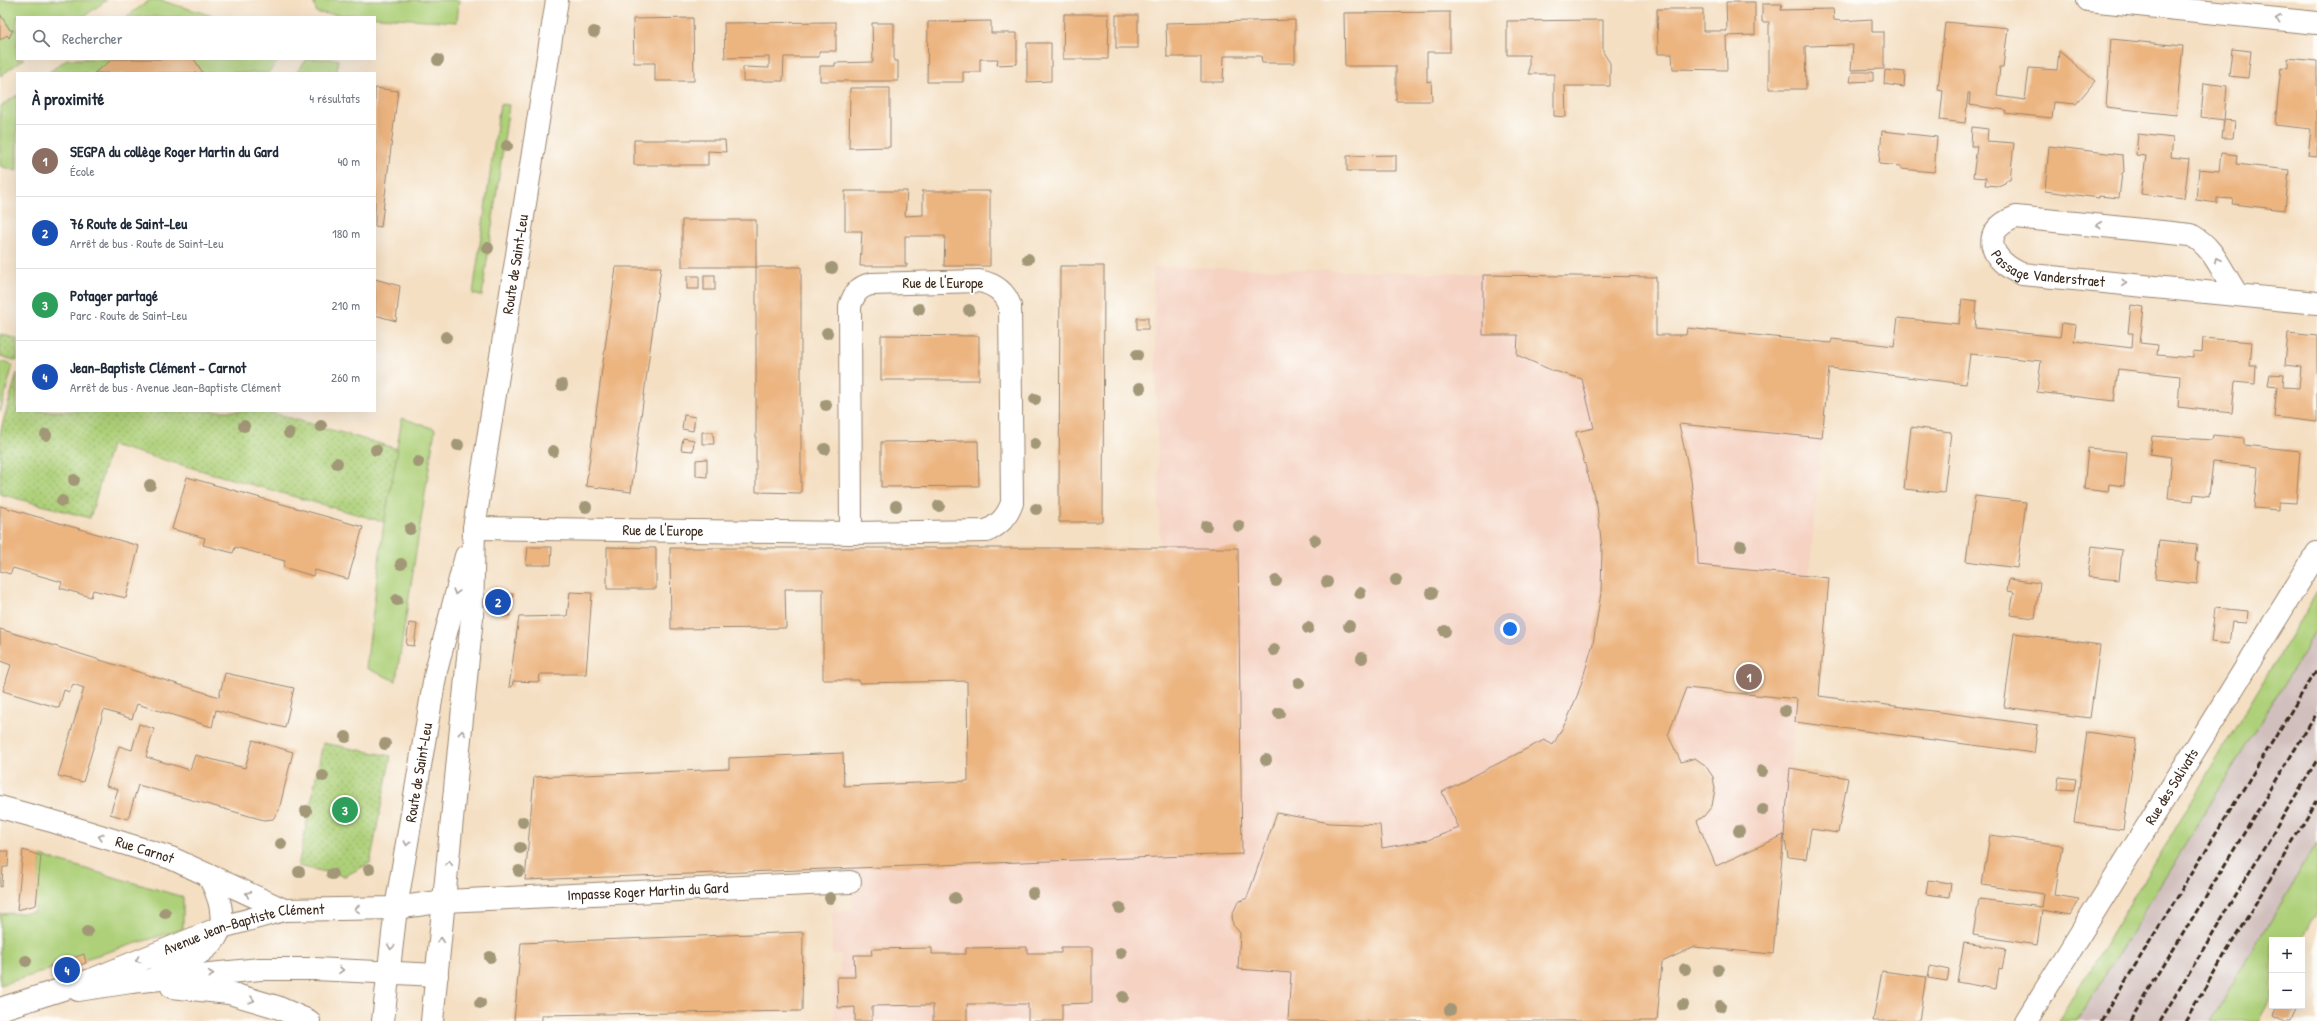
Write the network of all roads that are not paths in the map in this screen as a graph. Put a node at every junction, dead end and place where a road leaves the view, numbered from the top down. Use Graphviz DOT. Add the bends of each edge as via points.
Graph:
graph roads {
  1 [pos="557,0"];
  2 [pos="2088,0"];
  3 [pos="2317,23"];
  4 [pos="2236,294"];
  5 [pos="2317,303"];
  6 [pos="474,528"];
  7 [pos="851,533"];
  8 [pos="2317,553"];
  9 [pos="0,808"];
  10 [pos="208,875"];
  11 [pos="850,882"];
  12 [pos="446,902"];
  13 [pos="396,908"];
  14 [pos="284,910"];
  15 [pos="222,927"];
  16 [pos="388,972"];
  17 [pos="437,975"];
  18 [pos="131,982"];
  19 [pos="51,994"];
  20 [pos="0,1009"];
  21 [pos="309,1021"];
  22 [pos="383,1021"];
  23 [pos="432,1021"];
  24 [pos="2026,1021"];
  1 -- 6 [label="street, Route de Saint-Leu"];
  3 -- 2 [label="street, one-way"];
  4 -- 4 [label="street, Passage Vanderstraet, one-way" via="2213,253 2204,242 2191,235 2016,217 2005,221 1996,230 1992,240 1995,253 2001,262 2022,274"];
  4 -- 5 [label="street, Passage Vanderstraet"];
  6 -- 7 [label="street, Rue de l'Europe"];
  12 -- 6 [label="street, Route de Saint-Leu, one-way" via="472,617"];
  6 -- 13 [label="street, Route de Saint-Leu, one-way" via="436,671"];
  7 -- 7 [label="street, Rue de l'Europe" via="987,532 997,526 1009,512 1012,503 1011,314 1008,299 996,286 979,281 871,284 859,288 855,293 850,306"];
  8 -- 24 [label="street, Rue des Solivats"];
  10 -- 9 [label="street, Rue Carnot, one-way" via="171,858"];
  14 -- 10 [label="street, Rue Carnot, one-way"];
  10 -- 15 [label="street" via="223,907"];
  11 -- 12 [label="street, Impasse Roger Martin du Gard"];
  12 -- 13 [label="street, Avenue Jean-Baptiste Clément"];
  17 -- 12 [label="street, Route de Saint-Leu, one-way"];
  13 -- 14 [label="street, Avenue Jean-Baptiste Clément, one-way"];
  13 -- 16 [label="street, Route de Saint-Leu, one-way"];
  14 -- 15 [label="street, Avenue Jean-Baptiste Clément"];
  15 -- 18 [label="street" via="209,947 190,960"];
  15 -- 19 [label="street, Avenue Jean-Baptiste Clément, one-way"];
  16 -- 17 [label="street, Avenue Jean-Baptiste Clément"];
  18 -- 16 [label="street, Avenue Jean-Baptiste Clément, one-way" via="260,969"];
  16 -- 22 [label="street, Route de Saint-Leu"];
  17 -- 23 [label="street, Route de Saint-Leu"];
  18 -- 19 [label="street, Avenue Jean-Baptiste Clément"];
  18 -- 21 [label="street, Avenue Jean-Baptiste Clément, one-way" via="229,994 277,1007"];
  19 -- 20 [label="street, Avenue Jean-Baptiste Clément"];
}
